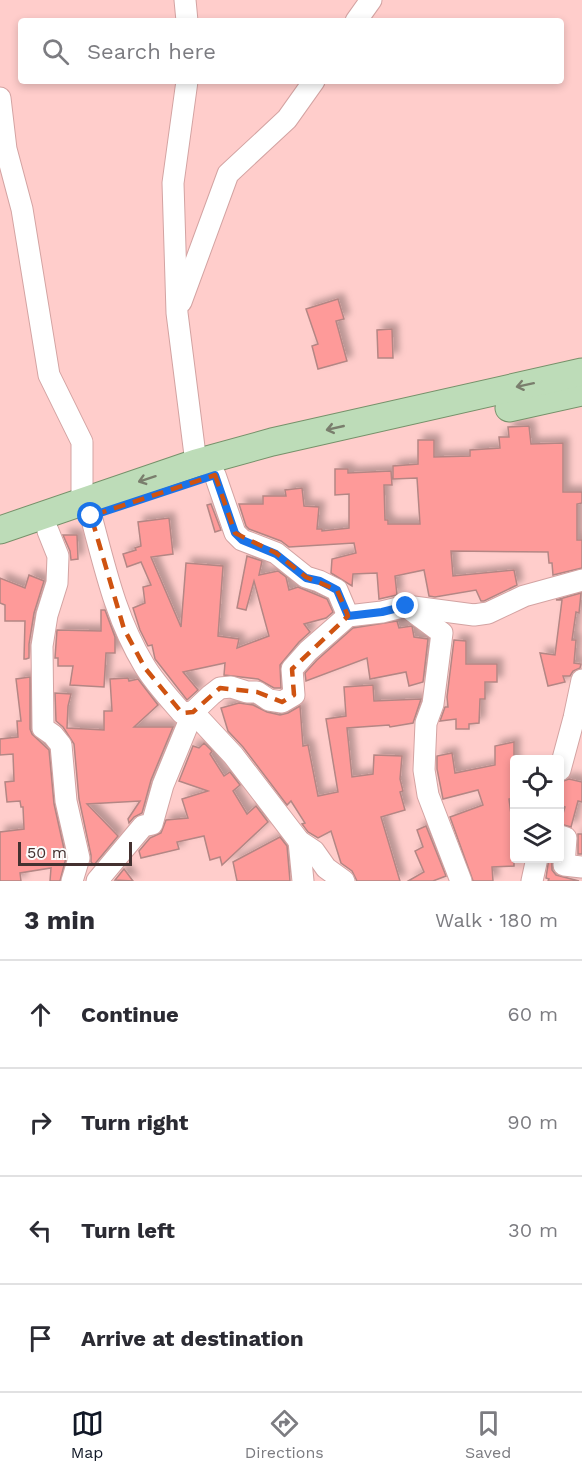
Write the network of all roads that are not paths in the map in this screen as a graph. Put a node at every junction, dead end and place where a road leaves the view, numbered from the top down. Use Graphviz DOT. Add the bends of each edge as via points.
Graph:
graph roads {
  1 [pos="185,0"];
  2 [pos="371,0"];
  3 [pos="187,18"];
  4 [pos="358,18"];
  5 [pos="187,84"];
  6 [pos="312,84"];
  7 [pos="0,98"];
  8 [pos="177,314"];
  9 [pos="582,372"];
  10 [pos="582,392"];
  11 [pos="205,469"];
  12 [pos="87,508"];
  13 [pos="0,530"];
  14 [pos="48,531"];
  15 [pos="0,549"];
  16 [pos="582,580"];
  17 [pos="406,606"];
  18 [pos="348,616"];
  19 [pos="582,680"];
  20 [pos="193,712"];
  21 [pos="564,755"];
  22 [pos="564,837"];
  23 [pos="299,841"];
  24 [pos="79,858"];
  25 [pos="536,863"];
  26 [pos="582,867"];
  27 [pos="72,881"];
  28 [pos="96,881"];
  29 [pos="303,881"];
  30 [pos="344,881"];
  31 [pos="461,881"];
  32 [pos="532,881"];
  1 -- 3 [label="street"];
  2 -- 4 [label="street"];
  5 -- 8 [label="street" via="173,183"];
  6 -- 8 [label="street" via="287,119 228,174"];
  7 -- 12 [label="street" via="49,375 82,442"];
  8 -- 11 [label="street"];
  9 -- 11 [label="main road, one-way" via="272,442"];
  10 -- 11 [label="main road"];
  11 -- 12 [label="main road"];
  11 -- 18 [label="street" via="235,533 242,540 276,554 306,578 337,590"];
  12 -- 13 [label="main road"];
  12 -- 14 [label="main road"];
  12 -- 20 [label="street" via="124,629 145,668 182,713"];
  14 -- 15 [label="main road"];
  14 -- 24 [label="street" via="58,556 57,582 42,646 43,728 61,745 66,801"];
  16 -- 17 [label="street" via="524,596 488,613 474,615"];
  17 -- 18 [label="street"];
  17 -- 31 [label="street" via="442,633 433,704 426,723 424,770 428,795"];
  18 -- 20 [label="street" via="292,669 294,694 282,702 257,692 220,688"];
  19 -- 21 [label="street"];
  20 -- 23 [label="street" via="233,755"];
  20 -- 28 [label="street" via="163,785 152,824 143,826"];
  22 -- 26 [label="street" via="564,865"];
  23 -- 29 [label="street"];
  23 -- 30 [label="street"];
  24 -- 27 [label="street"];
  24 -- 28 [label="street" via="86,860"];
  25 -- 32 [label="street"];
}
